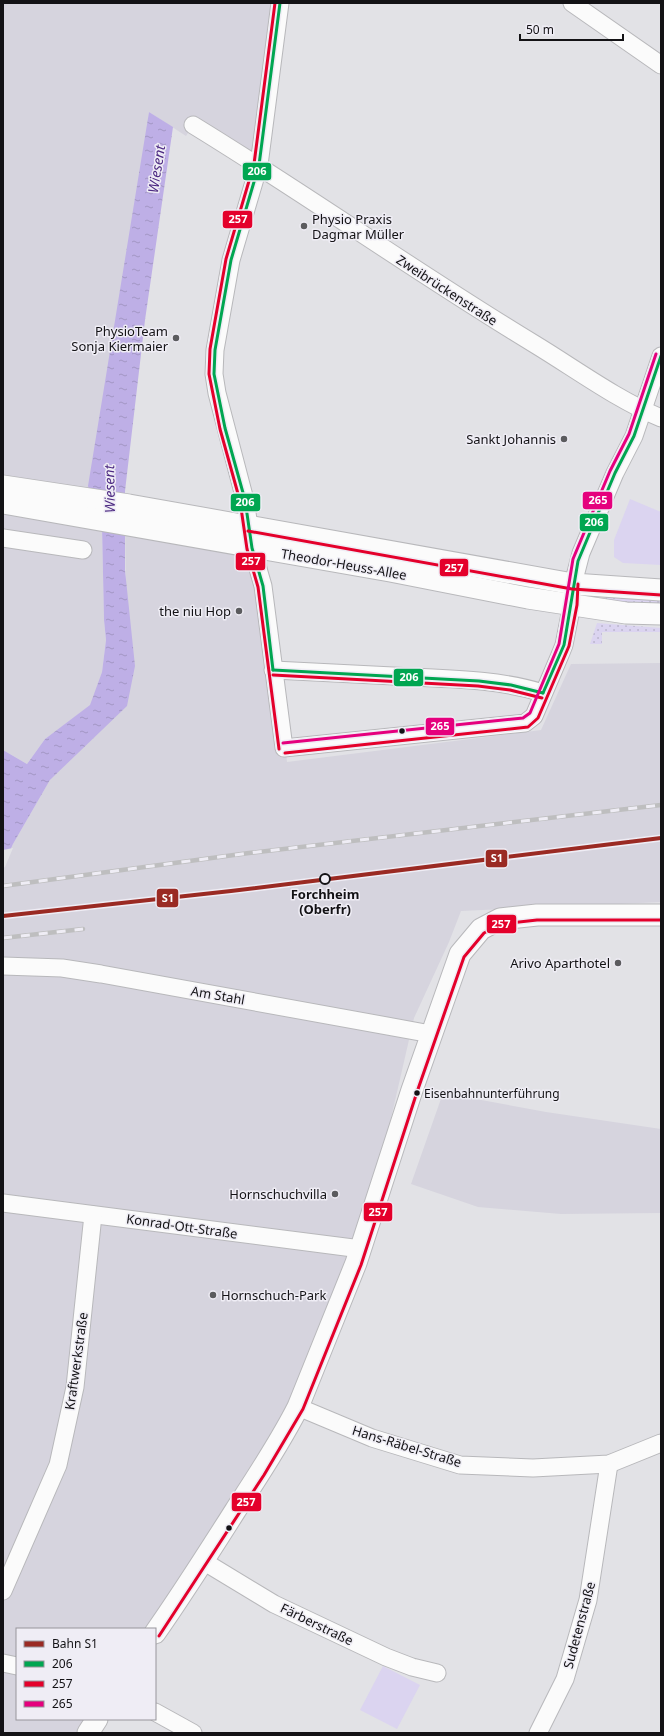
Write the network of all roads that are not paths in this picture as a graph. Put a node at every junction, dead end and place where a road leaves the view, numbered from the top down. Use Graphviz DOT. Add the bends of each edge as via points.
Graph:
graph roads {
  1 [pos="280,3"];
  2 [pos="572,3"];
  3 [pos="661,65"];
  4 [pos="193,125"];
  5 [pos="259,165"];
  6 [pos="661,356"];
  7 [pos="643,411"];
  8 [pos="661,418"];
  9 [pos="3,486"];
  10 [pos="3,503"];
  11 [pos="63,504"];
  12 [pos="249,526"];
  13 [pos="3,538"];
  14 [pos="252,548"];
  15 [pos="83,550"];
  16 [pos="661,590"];
  17 [pos="572,594"];
  18 [pos="661,614"];
  19 [pos="273,670"];
  20 [pos="543,693"];
  21 [pos="661,915"];
  22 [pos="3,966"];
  23 [pos="431,1034"];
  24 [pos="3,1203"];
  25 [pos="93,1215"];
  26 [pos="360,1249"];
  27 [pos="298,1407"];
  28 [pos="661,1443"];
  29 [pos="609,1464"];
  30 [pos="204,1561"];
  31 [pos="3,1591"];
  32 [pos="156,1632"];
  33 [pos="3,1663"];
  34 [pos="16,1666"];
  35 [pos="437,1674"];
  36 [pos="156,1713"];
  37 [pos="96,1720"];
  38 [pos="88,1733"];
  39 [pos="193,1733"];
  40 [pos="538,1733"];
  1 -- 5 [label="street"];
  2 -- 3 [label="street"];
  4 -- 5 [label="street, Zweibrückenstraße"];
  5 -- 7 [label="street, Zweibrückenstraße" via="475,308"];
  5 -- 12 [label="street" via="231,260 215,350 214,374"];
  6 -- 7 [label="street"];
  7 -- 8 [label="street, Zweibrückenstraße"];
  7 -- 17 [label="street" via="581,553"];
  9 -- 11 [label="main road, Theodor-Heuss-Allee"];
  10 -- 11 [label="main road, Theodor-Heuss-Allee"];
  11 -- 12 [label="main road, Theodor-Heuss-Allee" via="129,505"];
  11 -- 14 [label="main road, Theodor-Heuss-Allee" via="130,526"];
  12 -- 14 [label="main road"];
  12 -- 17 [label="main road, Theodor-Heuss-Allee"];
  13 -- 15 [label="street"];
  14 -- 17 [label="main road, Theodor-Heuss-Allee" via="528,598"];
  14 -- 19 [label="street" via="263,586"];
  16 -- 17 [label="main road, Theodor-Heuss-Allee"];
  17 -- 18 [label="main road, Theodor-Heuss-Allee" via="626,613"];
  17 -- 20 [label="street" via="564,645"];
  19 -- 20 [label="street" via="502,683"];
  19 -- 20 [label="street" via="284,748 526,722 534,716"];
  21 -- 23 [label="main road" via="537,915 489,924 481,929 460,954"];
  22 -- 23 [label="street, Am Stahl" via="62,968 101,974"];
  23 -- 26 [label="main road"];
  24 -- 25 [label="street, Konrad-Ott-Straße"];
  25 -- 26 [label="street, Konrad-Ott-Straße"];
  25 -- 31 [label="street, Kraftwerkstraße" via="75,1387 58,1466"];
  26 -- 27 [label="main road" via="348,1286"];
  27 -- 29 [label="street, Hans-Räbel-Straße" via="372,1438 460,1465 533,1468"];
  27 -- 30 [label="main road"];
  28 -- 29 [label="street, Hans-Räbel-Straße"];
  29 -- 40 [label="street, Sudetenstraße" via="588,1600 565,1679"];
  30 -- 32 [label="main road"];
  30 -- 35 [label="street, Färberstraße" via="282,1607 386,1657"];
  33 -- 34 [label="street"];
  36 -- 39 [label="street"];
  37 -- 38 [label="main road"];
}
